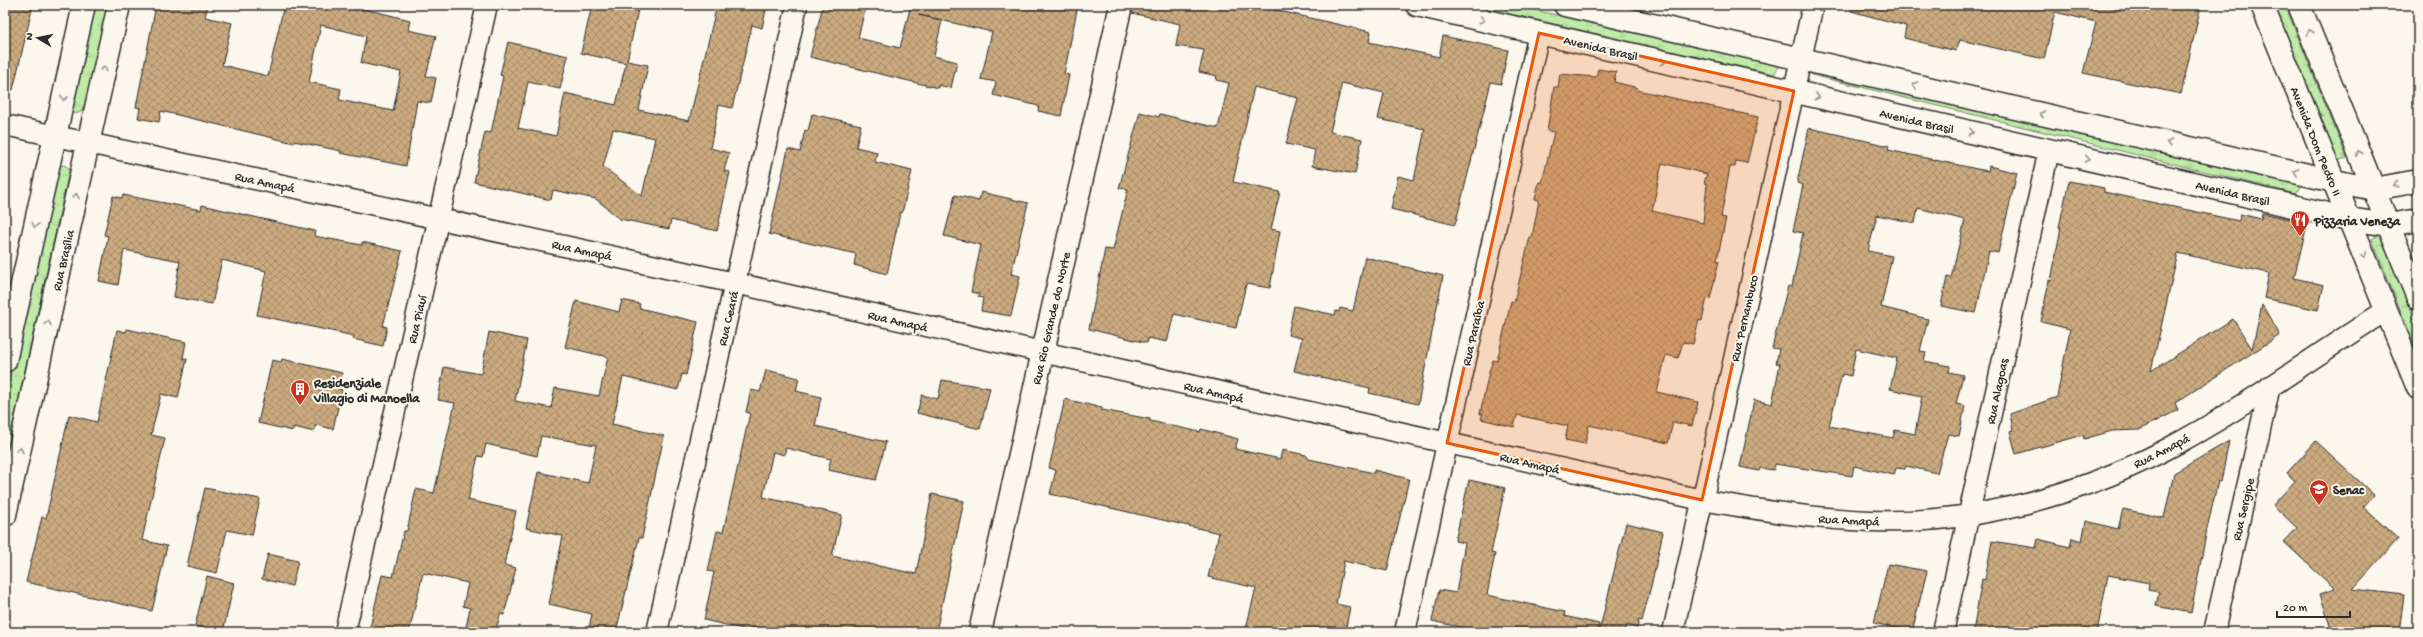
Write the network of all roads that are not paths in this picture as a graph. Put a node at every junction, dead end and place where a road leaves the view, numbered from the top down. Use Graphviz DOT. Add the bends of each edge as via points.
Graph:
graph roads {
  1 [pos="84,5"];
  2 [pos="119,5"];
  3 [pos="487,5"];
  4 [pos="797,5"];
  5 [pos="1121,5"];
  6 [pos="1417,5"];
  7 [pos="1565,5"];
  8 [pos="1813,5"];
  9 [pos="2262,5"];
  10 [pos="2299,5"];
  11 [pos="1539,33"];
  12 [pos="1801,59"];
  13 [pos="1794,91"];
  14 [pos="5,125"];
  15 [pos="55,135"];
  16 [pos="88,143"];
  17 [pos="2049,150"];
  18 [pos="2334,181"];
  19 [pos="2418,181"];
  20 [pos="2374,189"];
  21 [pos="439,218"];
  22 [pos="2349,219"];
  23 [pos="2418,220"];
  24 [pos="2388,225"];
  25 [pos="735,283"];
  26 [pos="2418,298"];
  27 [pos="2387,310"];
  28 [pos="1042,353"];
  29 [pos="5,361"];
  30 [pos="2270,386"];
  31 [pos="2418,388"];
  32 [pos="1447,443"];
  33 [pos="1702,500"];
  34 [pos="1969,514"];
  35 [pos="5,515"];
  36 [pos="345,632"];
  37 [pos="657,632"];
  38 [pos="980,632"];
  39 [pos="1405,632"];
  40 [pos="1673,632"];
  41 [pos="1943,632"];
  42 [pos="2214,632"];
  1 -- 15 [label="main road, one-way"];
  16 -- 2 [label="main road, Rua Brasília, one-way"];
  3 -- 21 [label="street, Rua Piauí"];
  4 -- 25 [label="street, Rua Ceará"];
  5 -- 28 [label="main road, Rua Rio Grande do Norte"];
  6 -- 11 [label="main road, Avenida Brasil, one-way"];
  7 -- 12 [label="main road"];
  8 -- 12 [label="street, Rua Pernambuco"];
  9 -- 18 [label="main road, Avenida Dom Pedro II"];
  20 -- 10 [label="main road, one-way"];
  11 -- 13 [label="main road, Avenida Brasil, one-way"];
  11 -- 32 [label="street, Rua Paraíba"];
  12 -- 13 [label="street, Rua Pernambuco"];
  18 -- 12 [label="main road, one-way"];
  13 -- 17 [label="main road, Avenida Brasil, one-way"];
  13 -- 33 [label="street, Rua Pernambuco"];
  14 -- 15 [label="street, Rua Amapá"];
  15 -- 16 [label="street, Rua Amapá"];
  15 -- 29 [label="main road, one-way"];
  16 -- 21 [label="street, Rua Amapá"];
  35 -- 16 [label="main road, Rua Brasília, one-way"];
  17 -- 22 [label="main road, Avenida Brasil, one-way"];
  17 -- 34 [label="street, Rua Alagoas"];
  18 -- 20 [label="main road"];
  18 -- 22 [label="main road, Avenida Dom Pedro II"];
  19 -- 20 [label="main road, one-way"];
  20 -- 24 [label="main road"];
  21 -- 25 [label="street, Rua Amapá"];
  21 -- 36 [label="street, Rua Piauí"];
  22 -- 24 [label="main road, Avenida Brasil"];
  22 -- 27 [label="main road, Avenida Dom Pedro II, one-way"];
  23 -- 24 [label="main road, Avenida Brasil"];
  24 -- 26 [label="main road"];
  25 -- 28 [label="street, Rua Amapá"];
  25 -- 37 [label="street, Rua Ceará"];
  27 -- 30 [label="street, Rua Amapá"];
  27 -- 31 [label="main road, Avenida Dom Pedro II"];
  28 -- 32 [label="street, Rua Amapá"];
  28 -- 38 [label="main road, Rua Rio Grande do Norte"];
  30 -- 34 [label="street, Rua Amapá" via="2212,424 2120,471 2029,502"];
  30 -- 42 [label="street, Rua Sergipe"];
  32 -- 33 [label="street, Rua Amapá"];
  32 -- 39 [label="street, Rua Paraíba"];
  33 -- 34 [label="street, Rua Amapá" via="1770,512 1873,521"];
  33 -- 40 [label="street, Rua Pernambuco"];
  34 -- 41 [label="street, Rua Alagoas"];
}
